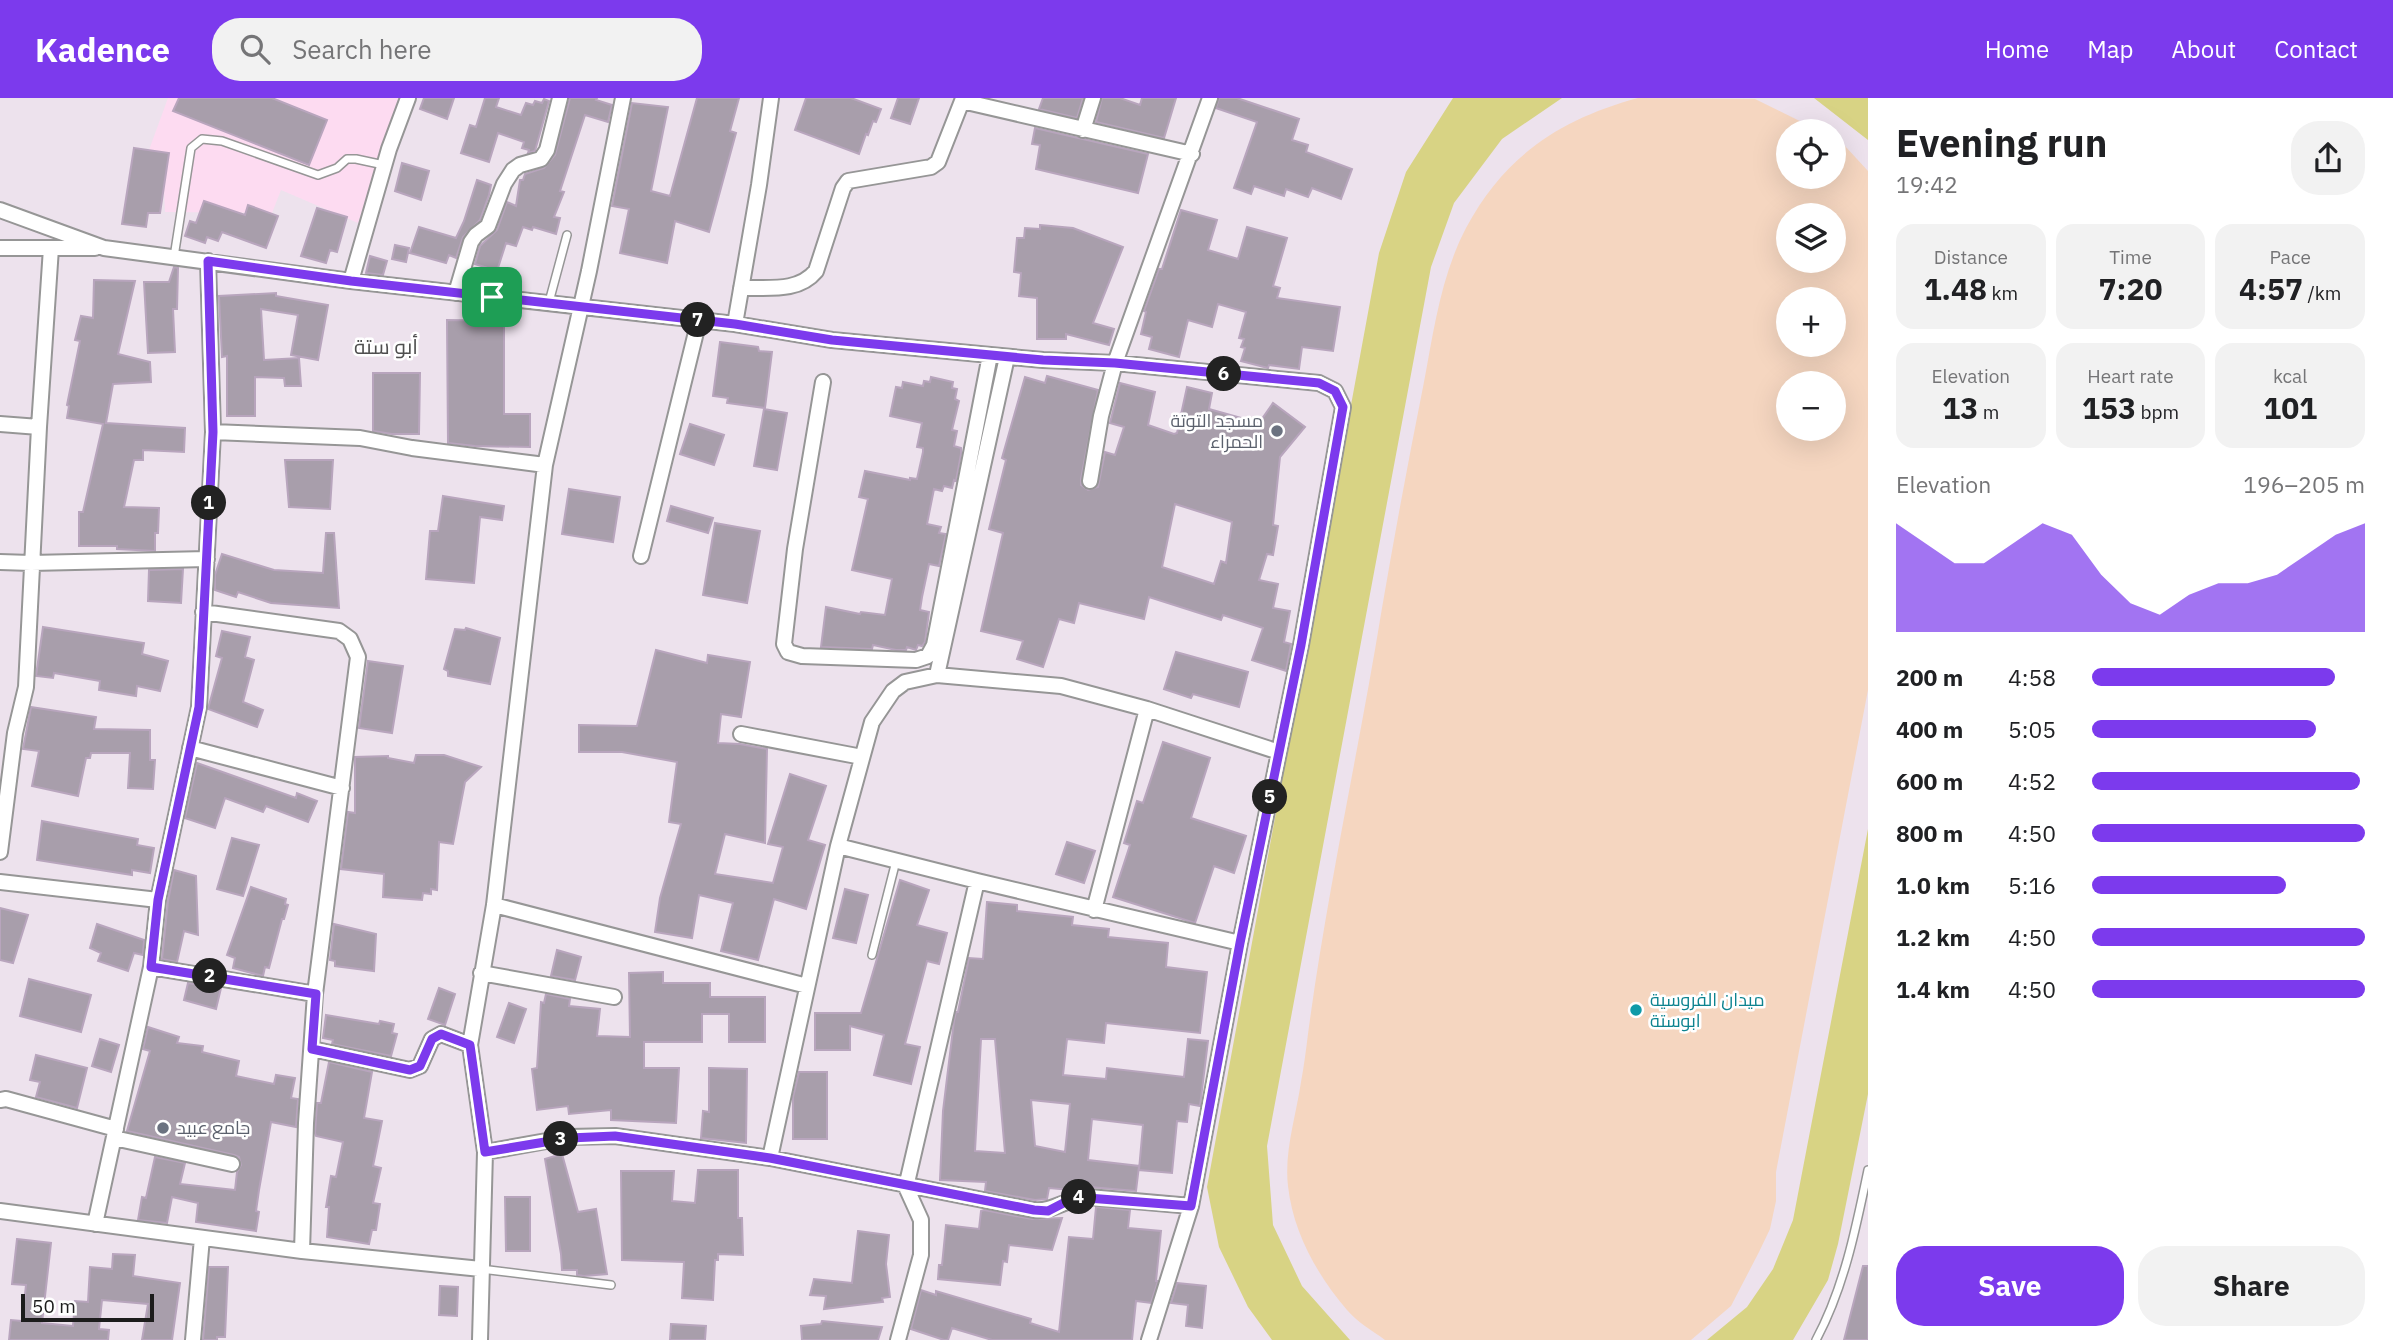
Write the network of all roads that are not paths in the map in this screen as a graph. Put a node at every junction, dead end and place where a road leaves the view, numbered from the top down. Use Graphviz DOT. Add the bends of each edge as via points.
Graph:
graph roads {
  1 [pos="408,98"];
  2 [pos="561,98"];
  3 [pos="623,98"];
  4 [pos="771,98"];
  5 [pos="1093,98"];
  6 [pos="1209,98"];
  7 [pos="962,99"];
  8 [pos="1083,130"];
  9 [pos="1192,154"];
  10 [pos="384,166"];
  11 [pos="0,209"];
  12 [pos="567,235"];
  13 [pos="0,248"];
  14 [pos="51,248"];
  15 [pos="104,248"];
  16 [pos="174,257"];
  17 [pos="208,261"];
  18 [pos="351,281"];
  19 [pos="741,288"];
  20 [pos="456,293"];
  21 [pos="549,302"];
  22 [pos="580,306"];
  23 [pos="699,320"];
  24 [pos="735,324"];
  25 [pos="990,355"];
  26 [pos="1007,357"];
  27 [pos="1115,363"];
  28 [pos="823,382"];
  29 [pos="0,424"];
  30 [pos="39,427"];
  31 [pos="213,432"];
  32 [pos="545,465"];
  33 [pos="1090,481"];
  34 [pos="641,556"];
  35 [pos="207,559"];
  36 [pos="0,562"];
  37 [pos="31,563"];
  38 [pos="203,612"];
  39 [pos="937,675"];
  40 [pos="1147,709"];
  41 [pos="741,734"];
  42 [pos="190,748"];
  43 [pos="1279,752"];
  44 [pos="862,757"];
  45 [pos="341,788"];
  46 [pos="838,846"];
  47 [pos="0,852"];
  48 [pos="896,860"];
  49 [pos="977,881"];
  50 [pos="0,882"];
  51 [pos="158,900"];
  52 [pos="494,905"];
  53 [pos="1094,910"];
  54 [pos="1240,943"];
  55 [pos="873,955"];
  56 [pos="151,967"];
  57 [pos="481,973"];
  58 [pos="807,986"];
  59 [pos="316,994"];
  60 [pos="614,997"];
  61 [pos="470,1045"];
  62 [pos="312,1049"];
  63 [pos="0,1100"];
  64 [pos="115,1133"];
  65 [pos="485,1152"];
  66 [pos="770,1158"];
  67 [pos="232,1164"];
  68 [pos="1868,1171"];
  69 [pos="906,1187"];
  70 [pos="1191,1206"];
  71 [pos="0,1211"];
  72 [pos="95,1224"];
  73 [pos="202,1238"];
  74 [pos="302,1251"];
  75 [pos="481,1269"];
  76 [pos="611,1285"];
  77 [pos="193,1340"];
  78 [pos="480,1340"];
  79 [pos="898,1340"];
  80 [pos="1149,1340"];
  81 [pos="1816,1340"];
  1 -- 10 [label="street"];
  2 -- 20 [label="street" via="547,150 541,159 513,170 488,226 471,242"];
  3 -- 22 [label="street"];
  4 -- 19 [label="street"];
  5 -- 8 [label="street"];
  6 -- 9 [label="street"];
  7 -- 8 [label="street"];
  7 -- 19 [label="street" via="938,162 848,181 809,280 796,287"];
  8 -- 9 [label="street"];
  9 -- 27 [label="street"];
  10 -- 16 [label="lane" via="347,159 318,175 222,141 202,139 191,148"];
  10 -- 18 [label="street"];
  11 -- 15 [label="street"];
  12 -- 21 [label="lane"];
  13 -- 14 [label="street"];
  14 -- 15 [label="street"];
  14 -- 30 [label="street"];
  15 -- 16 [label="street"];
  16 -- 17 [label="street"];
  17 -- 18 [label="street"];
  17 -- 31 [label="street"];
  18 -- 20 [label="street"];
  19 -- 24 [label="street"];
  20 -- 21 [label="street"];
  21 -- 22 [label="street"];
  22 -- 23 [label="street"];
  22 -- 32 [label="street"];
  23 -- 24 [label="street"];
  23 -- 34 [label="street"];
  24 -- 25 [label="street" via="832,340"];
  25 -- 26 [label="street"];
  25 -- 28 [label="street" via="934,645 928,656 916,660 802,656 788,652 784,645"];
  26 -- 27 [label="street"];
  26 -- 39 [label="street"];
  27 -- 33 [label="street"];
  27 -- 43 [label="street" via="1319,383 1340,397 1343,407"];
  29 -- 30 [label="street"];
  30 -- 37 [label="street"];
  31 -- 32 [label="street" via="360,438"];
  31 -- 35 [label="street"];
  32 -- 52 [label="street"];
  35 -- 37 [label="street"];
  35 -- 38 [label="street"];
  36 -- 37 [label="street"];
  37 -- 47 [label="street" via="26,687 15,733"];
  38 -- 42 [label="street" via="199,707"];
  38 -- 45 [label="street" via="332,630 350,639 358,657"];
  39 -- 40 [label="street" via="1061,686"];
  39 -- 44 [label="street" via="905,682 893,691 872,722"];
  40 -- 43 [label="street"];
  40 -- 53 [label="street"];
  41 -- 44 [label="street"];
  42 -- 45 [label="street"];
  42 -- 51 [label="street"];
  43 -- 54 [label="street"];
  44 -- 46 [label="street"];
  45 -- 59 [label="street"];
  46 -- 48 [label="street"];
  46 -- 58 [label="street"];
  48 -- 49 [label="street"];
  48 -- 55 [label="lane"];
  49 -- 53 [label="street"];
  49 -- 69 [label="street"];
  50 -- 51 [label="street"];
  51 -- 56 [label="street"];
  52 -- 57 [label="street"];
  52 -- 58 [label="street"];
  53 -- 54 [label="street"];
  54 -- 70 [label="street"];
  56 -- 59 [label="street"];
  56 -- 64 [label="street"];
  57 -- 60 [label="street"];
  57 -- 61 [label="street"];
  58 -- 66 [label="street"];
  59 -- 62 [label="street"];
  61 -- 62 [label="street" via="441,1034 432,1039 420,1066 410,1070"];
  61 -- 65 [label="street"];
  62 -- 74 [label="street"];
  63 -- 64 [label="street"];
  64 -- 67 [label="street"];
  64 -- 72 [label="street"];
  65 -- 66 [label="street" via="569,1138 615,1136"];
  65 -- 75 [label="street"];
  66 -- 69 [label="street"];
  68 -- 81 [label="lane" via="1853,1239"];
  69 -- 70 [label="street" via="1041,1211 1075,1197"];
  69 -- 79 [label="street" via="921,1220 921,1255"];
  70 -- 80 [label="street"];
  71 -- 72 [label="street"];
  72 -- 73 [label="street"];
  73 -- 74 [label="street"];
  73 -- 77 [label="street"];
  74 -- 75 [label="street"];
  75 -- 76 [label="lane"];
  75 -- 78 [label="street"];
}
